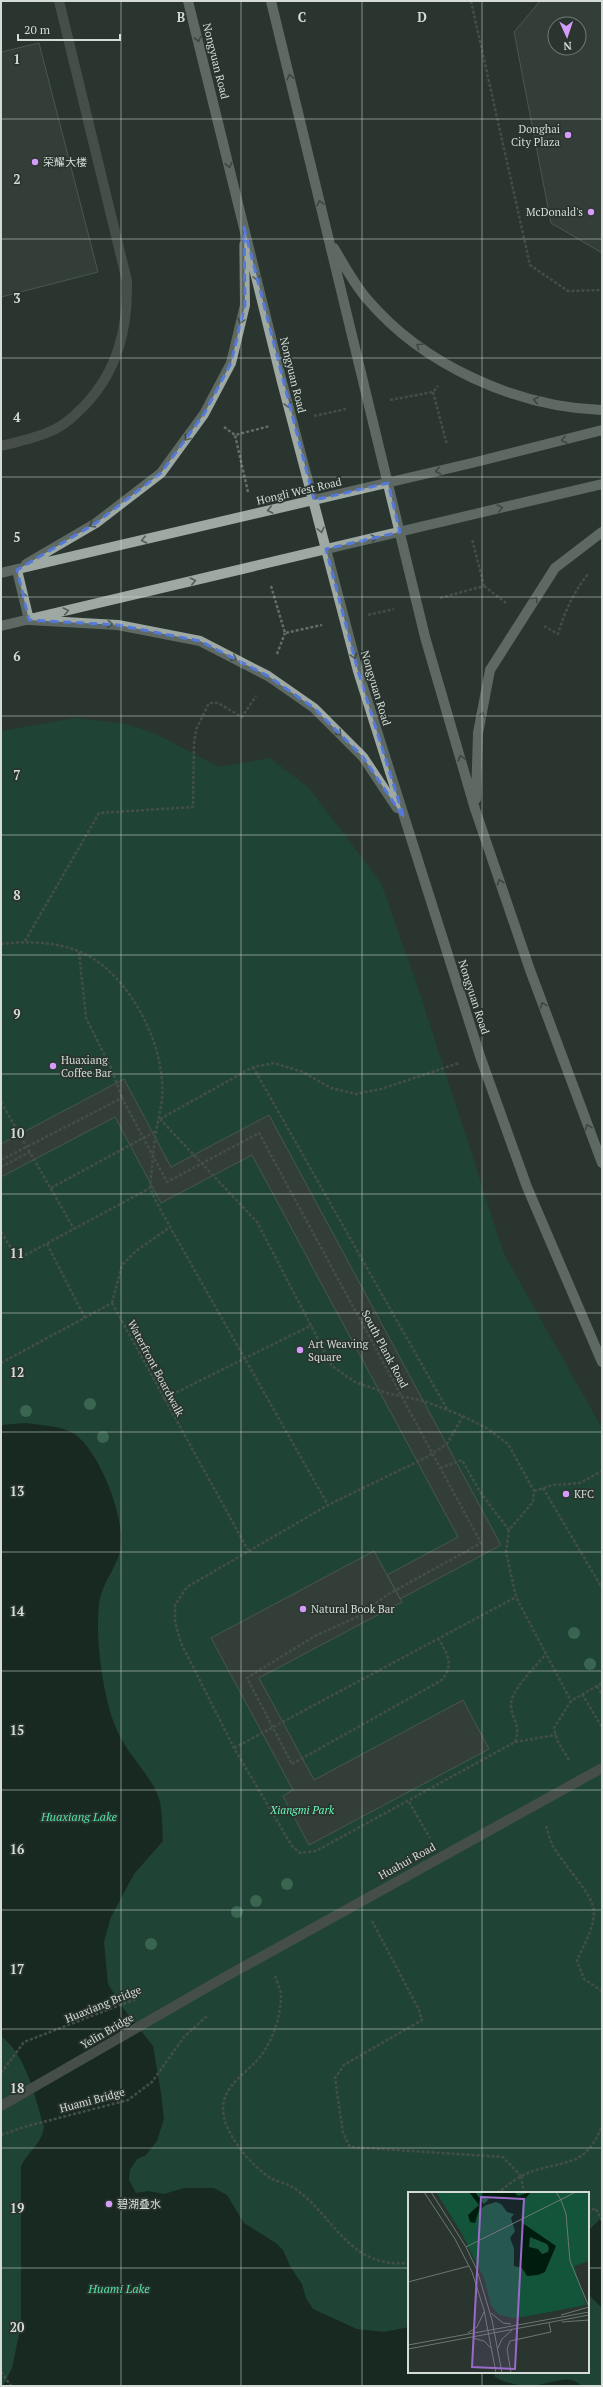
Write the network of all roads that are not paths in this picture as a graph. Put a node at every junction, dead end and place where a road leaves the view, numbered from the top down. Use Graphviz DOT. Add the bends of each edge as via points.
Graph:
graph roads {
  1 [pos="59,1"];
  2 [pos="188,1"];
  3 [pos="271,1"];
  4 [pos="244,227"];
  5 [pos="329,241"];
  6 [pos="602,410"];
  7 [pos="602,430"];
  8 [pos="1,446"];
  9 [pos="388,482"];
  10 [pos="602,484"];
  11 [pos="314,500"];
  12 [pos="400,532"];
  13 [pos="602,532"];
  14 [pos="326,549"];
  15 [pos="17,570"];
  16 [pos="1,573"];
  17 [pos="29,620"];
  18 [pos="1,626"];
  19 [pos="475,809"];
  20 [pos="404,818"];
  21 [pos="602,1163"];
  22 [pos="602,1362"];
  23 [pos="602,1768"];
  24 [pos="225,1977"];
  25 [pos="1,2106"];
  1 -- 8 [label="street" via="127,281 125,328 119,352 109,374 74,416 51,431"];
  2 -- 4 [label="main road, Nongyuan Road, one-way"];
  5 -- 3 [label="main road, one-way"];
  4 -- 11 [label="main road, Nongyuan Road, one-way"];
  4 -- 15 [label="main road, one-way" via="245,305 230,363 204,414 161,473 96,523"];
  6 -- 5 [label="main road, one-way" via="516,396 453,369 405,336 366,299"];
  5 -- 9 [label="main road"];
  7 -- 9 [label="main road, Hongli West Road, one-way"];
  9 -- 11 [label="main road, Hongli West Road"];
  9 -- 12 [label="main road"];
  12 -- 10 [label="main road, one-way"];
  11 -- 14 [label="main road, Nongyuan Road, one-way"];
  11 -- 15 [label="main road, Hongli West Road, one-way"];
  14 -- 12 [label="main road, one-way"];
  19 -- 12 [label="main road, one-way" via="426,637"];
  19 -- 13 [label="main road, one-way" via="478,732 490,670 555,568"];
  17 -- 14 [label="main road, one-way"];
  14 -- 20 [label="main road, Nongyuan Road, one-way" via="358,671"];
  15 -- 16 [label="main road, Hongli West Road"];
  17 -- 15 [label="main road, one-way"];
  17 -- 18 [label="main road"];
  17 -- 20 [label="main road, one-way" via="118,625 200,641 268,676 314,708 363,757"];
  21 -- 19 [label="main road, one-way" via="530,970"];
  20 -- 22 [label="main road, Nongyuan Road" via="480,1056 526,1187"];
  23 -- 24 [label="street, Huahui Road"];
  24 -- 25 [label="street, Yelin Bridge"];
}
